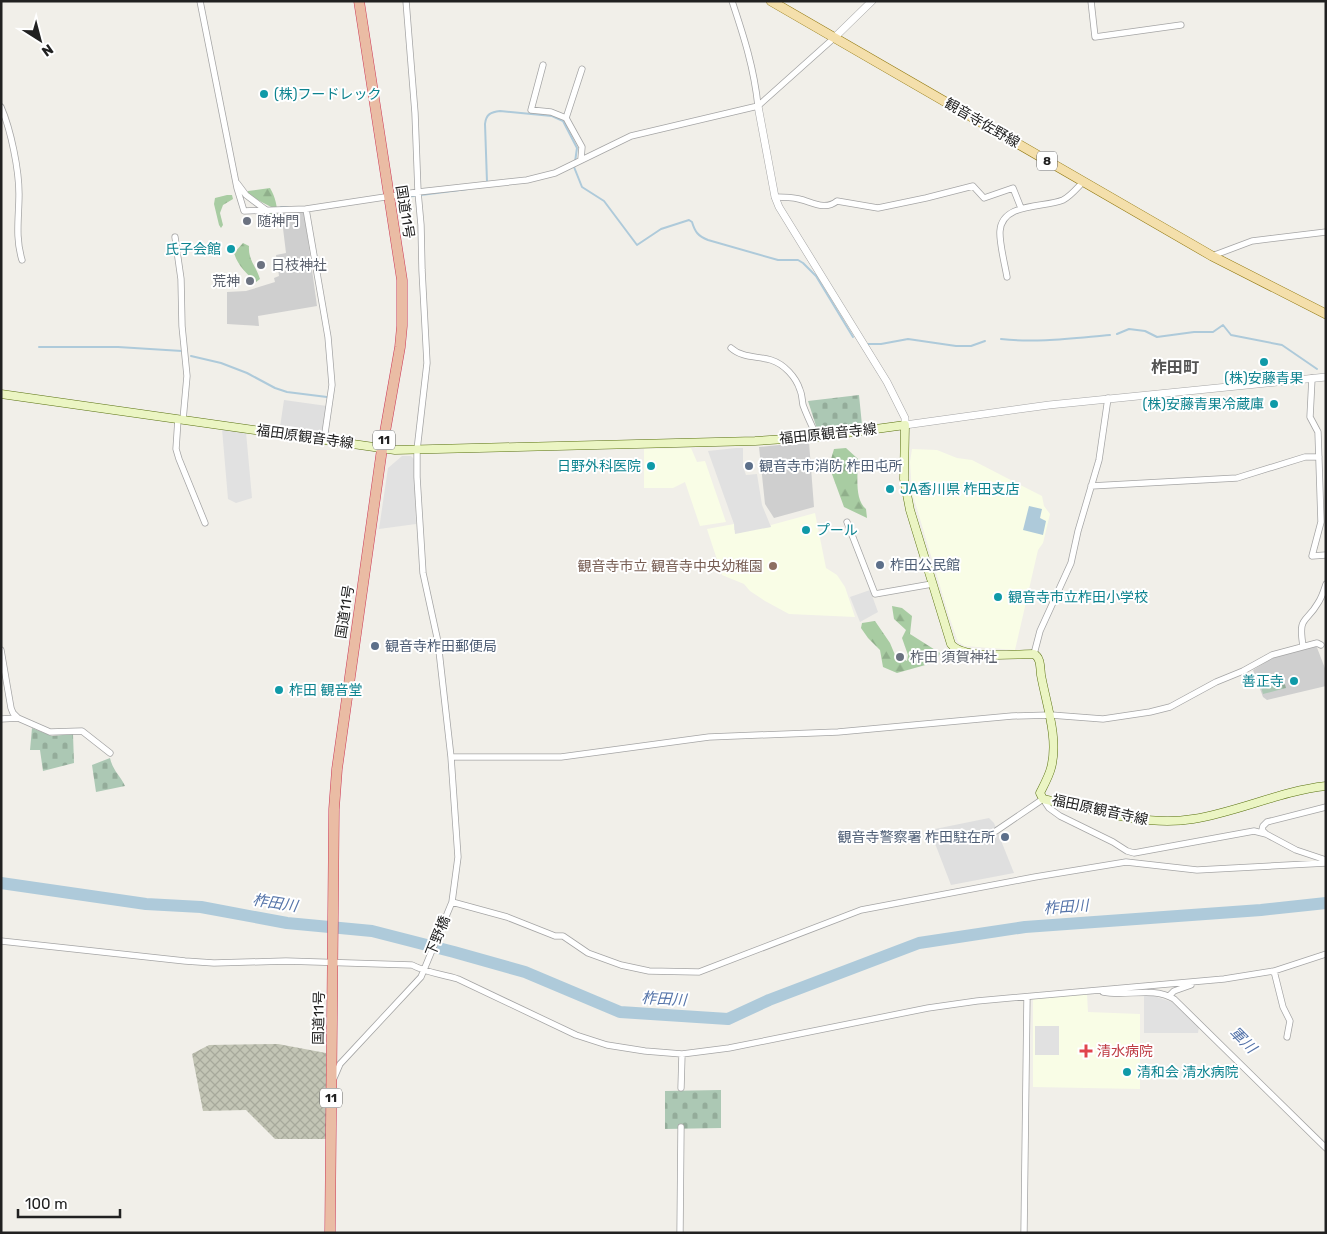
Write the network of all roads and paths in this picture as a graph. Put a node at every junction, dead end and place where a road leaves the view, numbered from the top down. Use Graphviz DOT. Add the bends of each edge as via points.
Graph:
graph roads {
  1 [pos="200,1"];
  2 [pos="359,1"];
  3 [pos="406,1"];
  4 [pos="732,1"];
  5 [pos="771,1"];
  6 [pos="872,1"];
  7 [pos="1091,1"];
  8 [pos="1181,25"];
  9 [pos="834,38"];
  10 [pos="543,65"];
  11 [pos="582,69"];
  12 [pos="758,106"];
  13 [pos="1,107"];
  14 [pos="566,118"];
  15 [pos="581,160"];
  16 [pos="236,181"];
  17 [pos="1083,182"];
  18 [pos="418,192"];
  19 [pos="389,196"];
  20 [pos="775,197"];
  21 [pos="1021,208"];
  22 [pos="306,209"];
  23 [pos="266,210"];
  24 [pos="1326,232"];
  25 [pos="174,237"];
  26 [pos="1212,256"];
  27 [pos="22,260"];
  28 [pos="1008,277"];
  29 [pos="1326,314"];
  30 [pos="731,348"];
  31 [pos="1326,377"];
  32 [pos="1312,378"];
  33 [pos="1,394"];
  34 [pos="1108,398"];
  35 [pos="180,420"];
  36 [pos="905,425"];
  37 [pos="817,437"];
  38 [pos="324,440"];
  39 [pos="382,449"];
  40 [pos="417,450"];
  41 [pos="1319,458"];
  42 [pos="1091,486"];
  43 [pos="848,522"];
  44 [pos="205,524"];
  45 [pos="1326,555"];
  46 [pos="932,584"];
  47 [pos="1326,584"];
  48 [pos="1321,644"];
  49 [pos="1303,646"];
  50 [pos="1,650"];
  51 [pos="1034,654"];
  52 [pos="1051,715"];
  53 [pos="18,718"];
  54 [pos="1,719"];
  55 [pos="110,754"];
  56 [pos="451,757"];
  57 [pos="1326,786"];
  58 [pos="1043,799"];
  59 [pos="1326,807"];
  60 [pos="996,831"];
  61 [pos="1266,834"];
  62 [pos="1127,851"];
  63 [pos="1326,861"];
  64 [pos="1126,862"];
  65 [pos="452,902"];
  66 [pos="1,941"];
  67 [pos="1326,954"];
  68 [pos="333,963"];
  69 [pos="1274,970"];
  70 [pos="424,971"];
  71 [pos="1196,982"];
  72 [pos="1096,990"];
  73 [pos="1169,996"];
  74 [pos="1028,997"];
  75 [pos="1287,1037"];
  76 [pos="682,1054"];
  77 [pos="331,1086"];
  78 [pos="681,1088"];
  79 [pos="681,1128"];
  80 [pos="1326,1148"];
  81 [pos="330,1233"];
  82 [pos="680,1233"];
  83 [pos="1024,1233"];
  1 -- 16 [label="street"];
  2 -- 19 [label="highway, 国道11号 / 11"];
  3 -- 18 [label="street, 下野橋"];
  4 -- 12 [label="street" via="748,50"];
  5 -- 9 [label="main road, 観音寺佐野線 / 8"];
  6 -- 9 [label="street"];
  7 -- 8 [label="street" via="1095,37"];
  9 -- 12 [label="street"];
  9 -- 17 [label="main road, 観音寺佐野線 / 8"];
  10 -- 14 [label="street" via="531,110 551,112"];
  11 -- 14 [label="street"];
  12 -- 15 [label="street" via="631,136"];
  12 -- 20 [label="street"];
  13 -- 27 [label="street" via="17,167 17,237"];
  14 -- 15 [label="street" via="582,147"];
  15 -- 18 [label="street" via="555,173 527,180"];
  16 -- 23 [label="street" via="246,195"];
  16 -- 23 [label="street" via="244,211"];
  17 -- 21 [label="street" via="1061,200"];
  17 -- 26 [label="main road, 観音寺佐野線 / 8"];
  18 -- 19 [label="street"];
  18 -- 40 [label="street, 下野橋" via="428,363"];
  19 -- 22 [label="street"];
  19 -- 39 [label="highway, 国道11号 / 11" via="402,280 402,326"];
  20 -- 21 [label="street" via="797,198 823,206 837,201 878,208 973,186 984,198 1013,188"];
  20 -- 36 [label="street" via="887,382 905,418"];
  21 -- 28 [label="street" via="1003,221 1000,230"];
  22 -- 23 [label="street"];
  22 -- 38 [label="street" via="328,337 332,385"];
  24 -- 26 [label="street" via="1252,241"];
  25 -- 35 [label="street" via="188,376"];
  26 -- 29 [label="main road, 観音寺佐野線 / 8"];
  30 -- 37 [label="street" via="736,353 782,364 800,390"];
  31 -- 32 [label="street"];
  32 -- 34 [label="street"];
  32 -- 41 [label="street" via="1310,417 1318,432"];
  33 -- 35 [label="main road, 福田原観音寺線"];
  34 -- 36 [label="street"];
  34 -- 42 [label="street" via="1101,453"];
  35 -- 38 [label="main road, 福田原観音寺線"];
  35 -- 44 [label="street" via="176,449"];
  36 -- 37 [label="main road, 福田原観音寺線"];
  36 -- 46 [label="main road" via="904,479 911,515"];
  37 -- 40 [label="main road, 福田原観音寺線"];
  38 -- 39 [label="main road, 福田原観音寺線"];
  39 -- 40 [label="main road, 福田原観音寺線"];
  39 -- 68 [label="highway, 国道11号 / 11" via="337,769"];
  40 -- 56 [label="street, 下野橋" via="423,573 438,642"];
  41 -- 42 [label="street" via="1305,457 1237,478"];
  41 -- 45 [label="street" via="1322,522 1312,556"];
  42 -- 51 [label="street" via="1071,563 1040,631"];
  43 -- 46 [label="street" via="875,594"];
  46 -- 51 [label="main road" via="954,649 974,654"];
  47 -- 49 [label="street" via="1319,602 1302,624"];
  48 -- 49 [label="street"];
  49 -- 52 [label="street" via="1272,655 1170,707 1103,719"];
  50 -- 53 [label="street" via="10,708"];
  51 -- 52 [label="main road, 福田原観音寺線" via="1039,659"];
  52 -- 56 [label="street" via="838,732 709,737 561,758"];
  52 -- 58 [label="main road, 福田原観音寺線" via="1053,755 1040,793"];
  53 -- 54 [label="street"];
  53 -- 55 [label="street" via="50,732 82,730"];
  56 -- 65 [label="street, 下野橋" via="458,857"];
  57 -- 58 [label="main road, 福田原観音寺線" via="1211,816 1172,822 1136,819"];
  58 -- 60 [label="street"];
  58 -- 62 [label="street" via="1060,816"];
  59 -- 61 [label="street" via="1268,822 1262,830"];
  61 -- 62 [label="street" via="1254,831 1134,853"];
  61 -- 63 [label="street"];
  62 -- 64 [label="street"];
  63 -- 64 [label="street" via="1197,870"];
  64 -- 65 [label="street" via="861,910 699,972 650,971 621,965 588,953 563,936"];
  65 -- 70 [label="street, 下野橋"];
  66 -- 68 [label="street" via="214,963"];
  67 -- 69 [label="street"];
  68 -- 70 [label="street" via="412,966"];
  68 -- 77 [label="highway, 国道11号 / 11"];
  69 -- 71 [label="street"];
  69 -- 75 [label="street" via="1290,1021"];
  70 -- 76 [label="street" via="458,979 584,1038 607,1045"];
  70 -- 77 [label="street, 下野橋" via="340,1064"];
  71 -- 72 [label="street"];
  71 -- 73 [label="street"];
  72 -- 73 [label="street" via="1112,994"];
  72 -- 74 [label="street"];
  73 -- 80 [label="street"];
  74 -- 76 [label="street" via="928,1008 729,1048"];
  74 -- 83 [label="street"];
  76 -- 78 [label="street"];
  77 -- 81 [label="highway, 国道11号 / 11"];
  79 -- 82 [label="street"];
}
